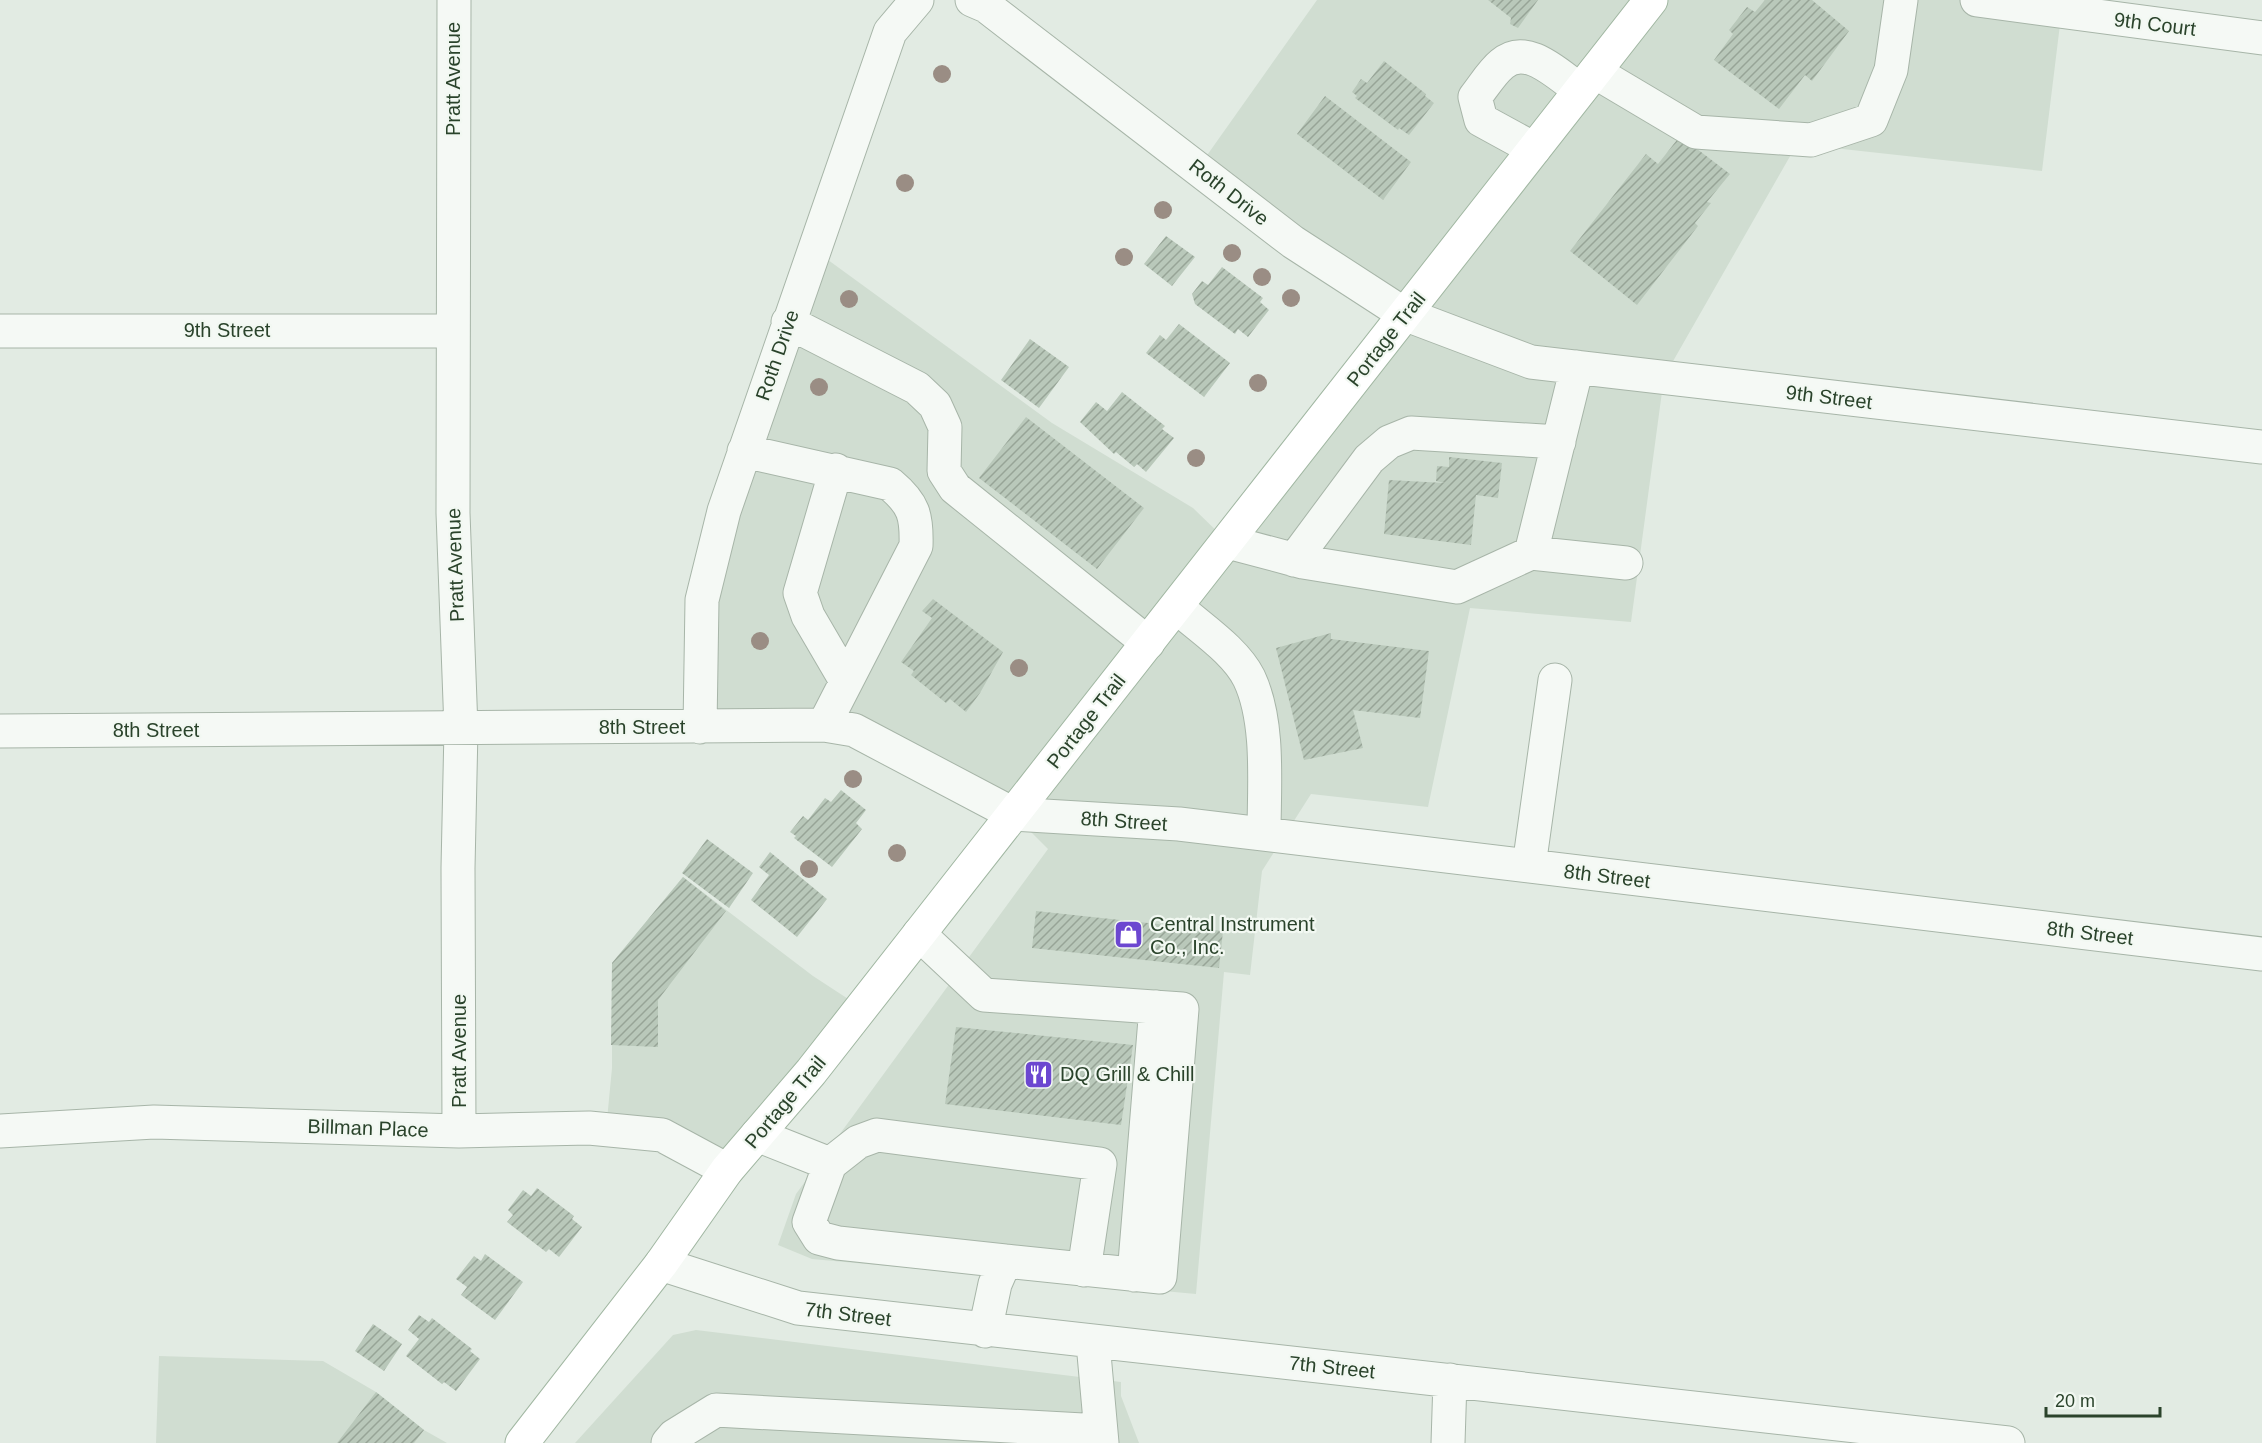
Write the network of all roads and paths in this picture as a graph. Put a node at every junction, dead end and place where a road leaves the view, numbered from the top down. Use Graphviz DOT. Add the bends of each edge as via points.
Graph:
graph roads {
  1 [pos="454,0"];
  2 [pos="917,0"];
  3 [pos="972,0"];
  4 [pos="1651,0"];
  5 [pos="1901,0"];
  6 [pos="1977,0"];
  7 [pos="2262,38"];
  8 [pos="1587,81"];
  9 [pos="1534,149"];
  10 [pos="1404,314"];
  11 [pos="788,322"];
  12 [pos="453,331"];
  13 [pos="0,332"];
  14 [pos="1577,368"];
  15 [pos="1559,442"];
  16 [pos="2262,447"];
  17 [pos="744,451"];
  18 [pos="836,471"];
  19 [pos="1228,542"];
  20 [pos="1532,553"];
  21 [pos="1294,560"];
  22 [pos="1626,563"];
  23 [pos="1177,607"];
  24 [pos="1148,643"];
  25 [pos="1555,680"];
  26 [pos="846,681"];
  27 [pos="824,725"];
  28 [pos="700,727"];
  29 [pos="461,729"];
  30 [pos="0,731"];
  31 [pos="1013,814"];
  32 [pos="1264,834"];
  33 [pos="1529,866"];
  34 [pos="919,934"];
  35 [pos="2262,954"];
  36 [pos="0,1131"];
  37 [pos="459,1131"];
  38 [pos="757,1135"];
  39 [pos="830,1164"];
  40 [pos="727,1170"];
  41 [pos="1005,1261"];
  42 [pos="661,1264"];
  43 [pos="1084,1270"];
  44 [pos="985,1330"];
  45 [pos="1093,1342"];
  46 [pos="1450,1380"];
  47 [pos="1102,1437"];
  48 [pos="522,1443"];
  49 [pos="668,1443"];
  50 [pos="1448,1443"];
  51 [pos="2008,1443"];
  1 -- 12 [label="street, Pratt Avenue"];
  2 -- 11 [label="street, Roth Drive" via="890,32"];
  3 -- 10 [label="street, Roth Drive" via="986,6 1086,81 1293,242"];
  4 -- 8 [label="main road, Portage Trail"];
  5 -- 8 [label="street" via="1891,70 1871,120 1811,140 1696,132"];
  6 -- 7 [label="street, 9th Court"];
  8 -- 9 [label="main road, Portage Trail"];
  8 -- 9 [label="street" via="1532,57 1515,57 1501,64 1475,97 1481,120"];
  9 -- 10 [label="main road, Portage Trail"];
  10 -- 14 [label="street, 9th Street" via="1531,362"];
  10 -- 19 [label="main road, Portage Trail"];
  11 -- 17 [label="street, Roth Drive"];
  11 -- 24 [label="street" via="917,388 935,405 945,427 944,471 955,488"];
  12 -- 13 [label="street, 9th Street"];
  12 -- 29 [label="street, Pratt Avenue" via="453,513"];
  14 -- 15 [label="street"];
  14 -- 16 [label="street, 9th Street"];
  15 -- 20 [label="street"];
  15 -- 21 [label="street" via="1411,433 1389,442 1369,459"];
  17 -- 18 [label="street"];
  17 -- 28 [label="street, Roth Drive" via="702,600"];
  18 -- 26 [label="street" via="800,593 808,616"];
  18 -- 26 [label="street" via="890,484 905,497 916,520 916,546"];
  19 -- 21 [label="street"];
  19 -- 23 [label="main road, Portage Trail"];
  20 -- 21 [label="street" via="1456,587"];
  20 -- 22 [label="street"];
  23 -- 24 [label="main road, Portage Trail"];
  23 -- 32 [label="street" via="1231,654 1249,678 1259,713 1264,754"];
  24 -- 31 [label="main road, Portage Trail"];
  25 -- 33 [label="street"];
  26 -- 27 [label="street"];
  27 -- 28 [label="street, 8th Street"];
  27 -- 31 [label="street, 8th Street" via="854,730"];
  28 -- 29 [label="street, 8th Street"];
  29 -- 30 [label="street, 8th Street"];
  29 -- 37 [label="street, Pratt Avenue"];
  31 -- 32 [label="street, 8th Street" via="1179,824"];
  31 -- 34 [label="main road, Portage Trail"];
  32 -- 33 [label="street, 8th Street"];
  33 -- 35 [label="street, 8th Street"];
  34 -- 38 [label="main road, Portage Trail" via="812,1072"];
  34 -- 43 [label="street" via="984,995 1182,1009 1160,1277"];
  36 -- 37 [label="street, Billman Place" via="154,1122"];
  37 -- 40 [label="street, Billman Place" via="589,1128 662,1135"];
  38 -- 39 [label="street"];
  38 -- 40 [label="main road, Portage Trail"];
  39 -- 41 [label="street" via="809,1222 819,1238"];
  39 -- 43 [label="street" via="858,1143 877,1135 1100,1164"];
  40 -- 42 [label="main road, Portage Trail"];
  41 -- 43 [label="street"];
  41 -- 44 [label="street" via="995,1284"];
  42 -- 44 [label="street, 7th Street" via="798,1308"];
  42 -- 48 [label="main road, Portage Trail"];
  44 -- 45 [label="street, 7th Street"];
  45 -- 46 [label="street, 7th Street"];
  45 -- 47 [label="street"];
  46 -- 50 [label="street"];
  46 -- 51 [label="street, 7th Street"];
  47 -- 49 [label="street" via="716,1410"];
}
